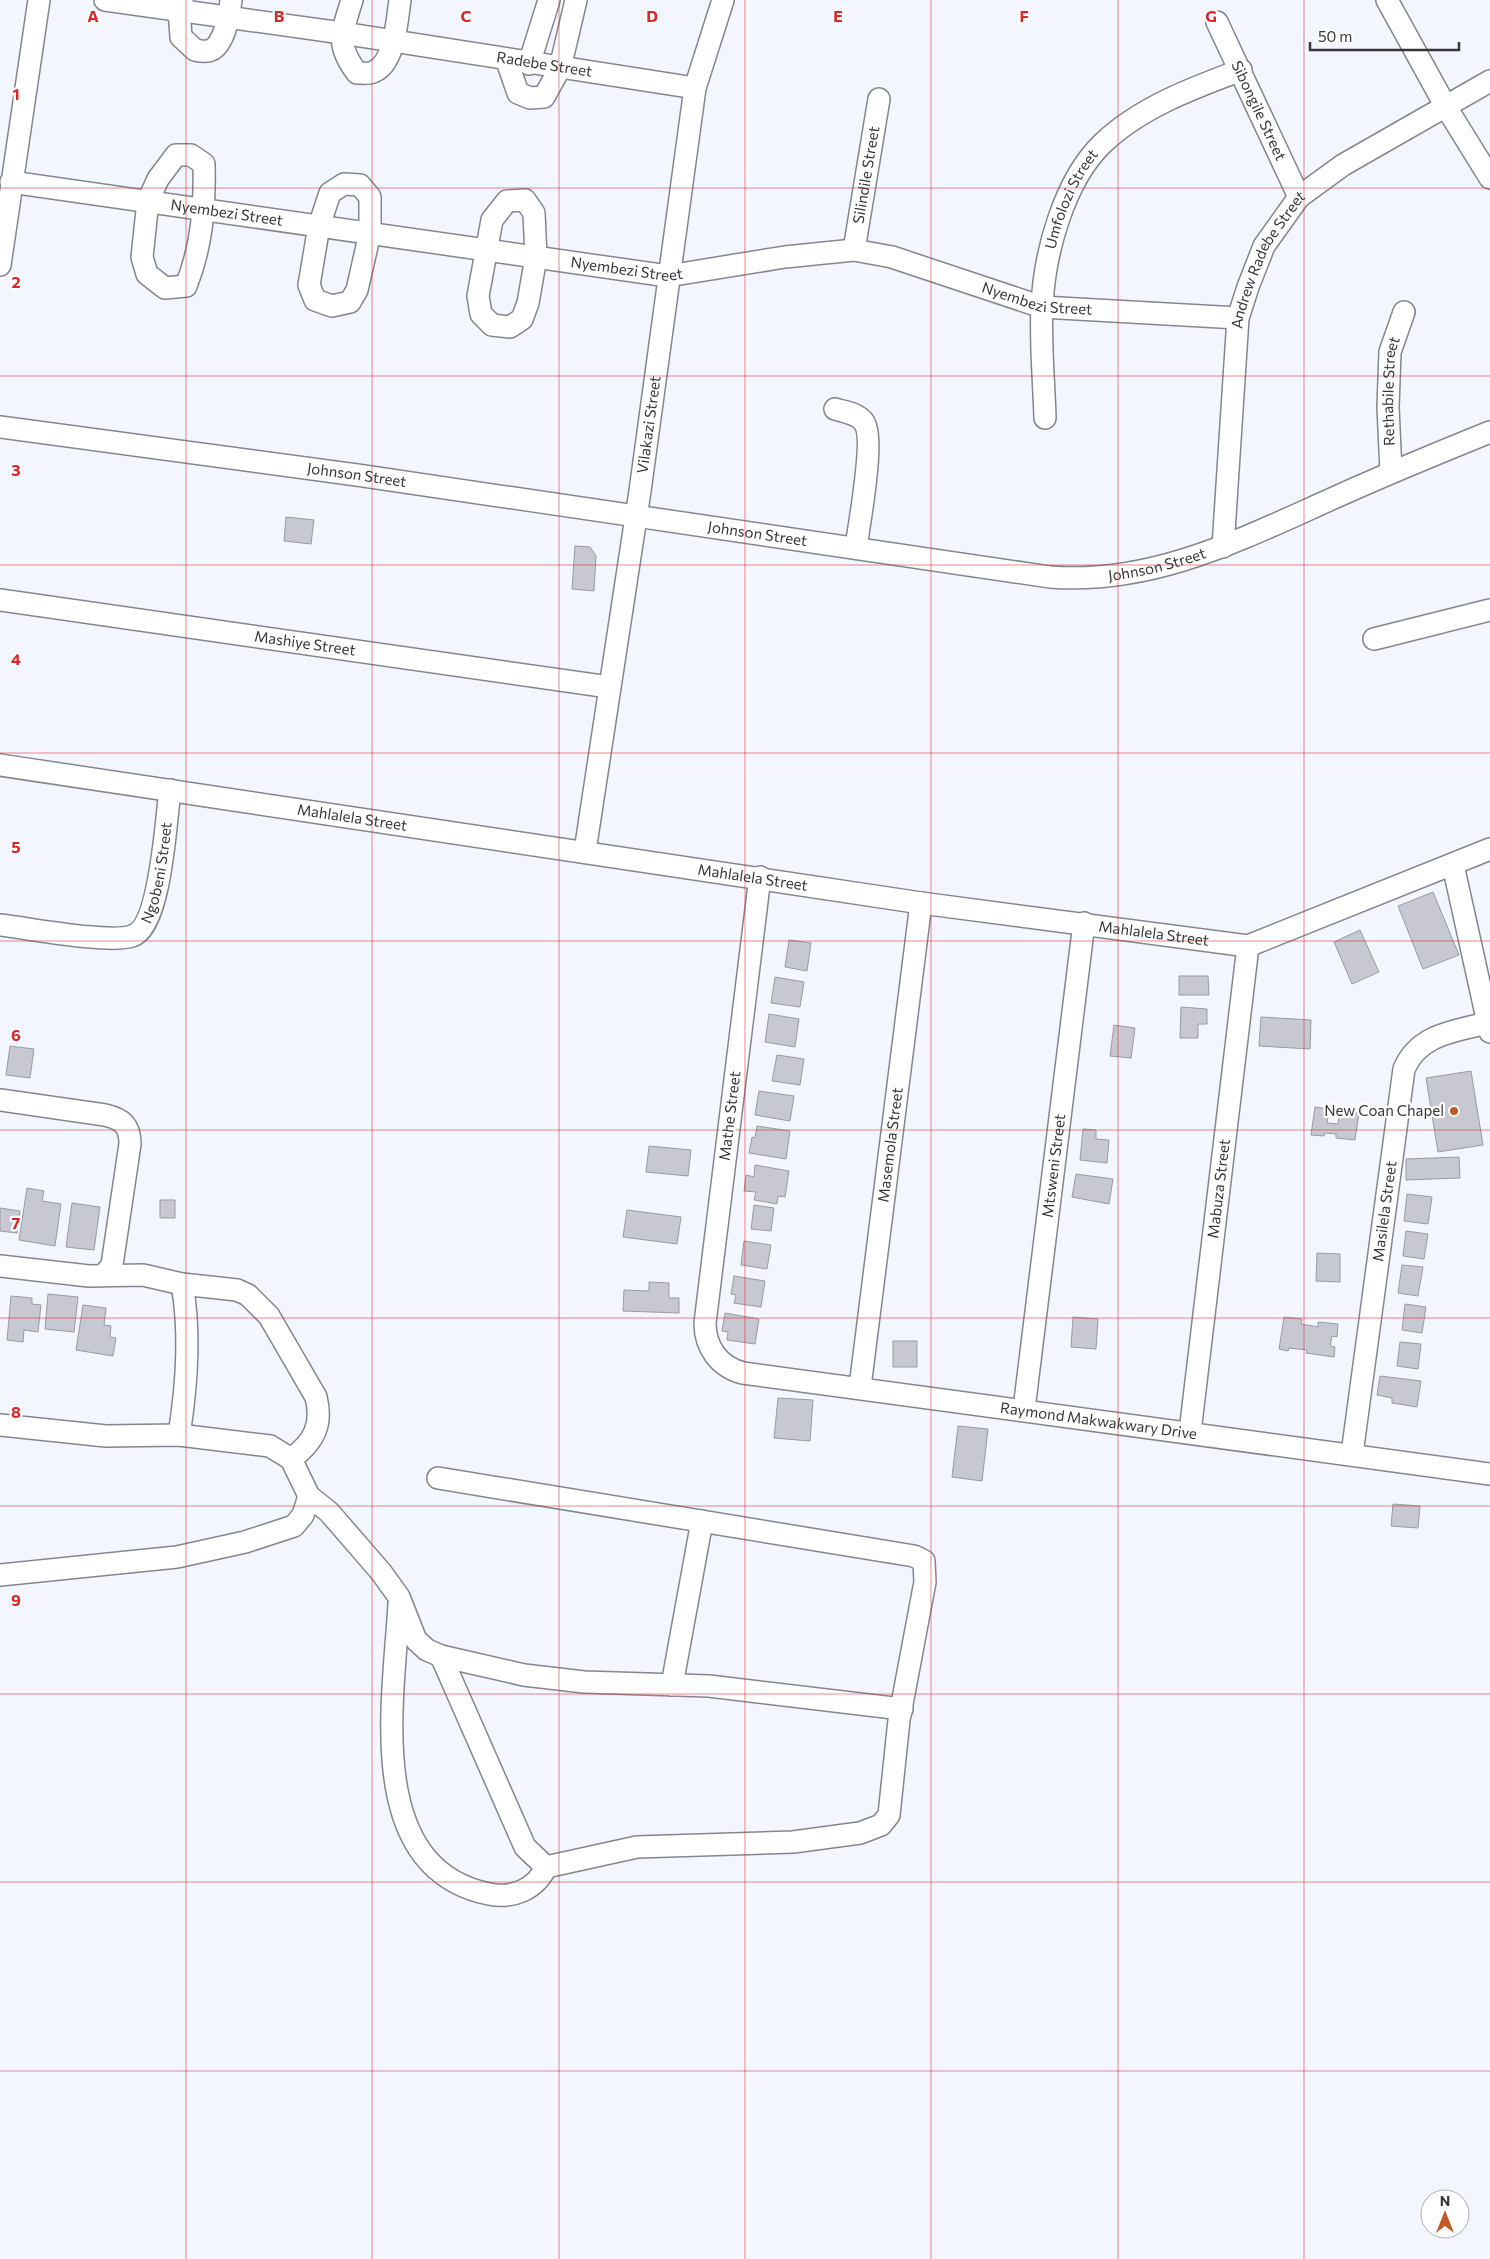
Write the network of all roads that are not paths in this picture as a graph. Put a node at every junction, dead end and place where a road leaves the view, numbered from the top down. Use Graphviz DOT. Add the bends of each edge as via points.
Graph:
graph roads {
  1 [pos="39,0"];
  2 [pos="105,0"];
  3 [pos="352,0"];
  4 [pos="400,0"];
  5 [pos="549,0"];
  6 [pos="576,0"];
  7 [pos="723,0"];
  8 [pos="1386,0"];
  9 [pos="180,5"];
  10 [pos="230,9"];
  11 [pos="1217,22"];
  12 [pos="342,33"];
  13 [pos="393,42"];
  14 [pos="507,61"];
  15 [pos="529,64"];
  16 [pos="560,68"];
  17 [pos="1241,70"];
  18 [pos="1490,81"];
  19 [pos="695,88"];
  20 [pos="879,99"];
  21 [pos="1446,107"];
  22 [pos="1490,178"];
  23 [pos="11,182"];
  24 [pos="1300,198"];
  25 [pos="148,201"];
  26 [pos="205,210"];
  27 [pos="319,226"];
  28 [pos="370,233"];
  29 [pos="486,250"];
  30 [pos="854,250"];
  31 [pos="536,257"];
  32 [pos="0,260"];
  33 [pos="0,265"];
  34 [pos="668,276"];
  35 [pos="1042,307"];
  36 [pos="1404,312"];
  37 [pos="1238,318"];
  38 [pos="836,409"];
  39 [pos="1045,418"];
  40 [pos="0,427"];
  41 [pos="1490,432"];
  42 [pos="1391,472"];
  43 [pos="636,516"];
  44 [pos="856,547"];
  45 [pos="1223,547"];
  46 [pos="0,600"];
  47 [pos="1490,610"];
  48 [pos="1374,639"];
  49 [pos="609,687"];
  50 [pos="0,765"];
  51 [pos="170,790"];
  52 [pos="1490,850"];
  53 [pos="585,851"];
  54 [pos="1453,865"];
  55 [pos="760,877"];
  56 [pos="921,903"];
  57 [pos="1084,923"];
  58 [pos="0,925"];
  59 [pos="1248,946"];
  60 [pos="1489,1028"];
  61 [pos="0,1100"];
  62 [pos="0,1266"];
  63 [pos="104,1275"];
  64 [pos="182,1284"];
  65 [pos="713,1353"];
  66 [pos="860,1387"];
  67 [pos="1024,1409"];
  68 [pos="0,1425"];
  69 [pos="1190,1432"];
  70 [pos="179,1435"];
  71 [pos="1352,1454"];
  72 [pos="291,1459"];
  73 [pos="1490,1474"];
  74 [pos="438,1478"];
  75 [pos="309,1496"];
  76 [pos="702,1521"];
  77 [pos="0,1576"];
  78 [pos="399,1597"];
  79 [pos="441,1656"];
  80 [pos="672,1684"];
  81 [pos="902,1709"];
  82 [pos="546,1867"];
  1 -- 23 [label="street"];
  2 -- 9 [label="street, Radebe Street"];
  3 -- 12 [label="street"];
  4 -- 13 [label="street"];
  5 -- 15 [label="street"];
  6 -- 16 [label="street"];
  7 -- 19 [label="street, Vilakazi Street"];
  8 -- 21 [label="street"];
  9 -- 10 [label="street, Radebe Street"];
  9 -- 10 [label="street" via="181,36 195,50 210,51 217,46"];
  10 -- 12 [label="street, Radebe Street"];
  11 -- 17 [label="street, Sibongile Street"];
  12 -- 13 [label="street, Radebe Street"];
  12 -- 13 [label="street" via="345,57 358,73 373,73 384,65"];
  13 -- 14 [label="street, Radebe Street"];
  14 -- 15 [label="street, Radebe Street"];
  14 -- 16 [label="street" via="518,93 530,98 544,97"];
  15 -- 16 [label="street, Radebe Street"];
  16 -- 19 [label="street, Radebe Street"];
  17 -- 24 [label="street, Sibongile Street"];
  17 -- 35 [label="street, Umfolozi Street" via="1192,88 1143,113 1103,143 1082,169 1065,202 1048,260"];
  18 -- 21 [label="street, Andrew Radebe Street"];
  19 -- 34 [label="street, Vilakazi Street"];
  20 -- 30 [label="street, Silindile Street"];
  21 -- 22 [label="street"];
  21 -- 24 [label="street, Andrew Radebe Street" via="1343,165"];
  23 -- 25 [label="street, Nyembezi Street"];
  23 -- 32 [label="street"];
  24 -- 37 [label="street, Andrew Radebe Street" via="1264,246"];
  25 -- 26 [label="street, Nyembezi Street"];
  25 -- 26 [label="street" via="158,179 176,156 191,155 204,164"];
  25 -- 26 [label="street" via="142,257 147,274 165,288 186,286"];
  26 -- 27 [label="street, Nyembezi Street"];
  27 -- 28 [label="street, Nyembezi Street"];
  27 -- 28 [label="street" via="330,192 344,184 360,185 370,197"];
  27 -- 28 [label="street" via="309,285 315,300 332,306 350,302 358,290"];
  28 -- 29 [label="street, Nyembezi Street"];
  29 -- 31 [label="street, Nyembezi Street"];
  29 -- 31 [label="street" via="492,220 507,201 525,200 534,213"];
  29 -- 31 [label="street" via="478,296 481,314 492,325 510,327 522,319"];
  30 -- 34 [label="street, Nyembezi Street" via="785,257"];
  30 -- 35 [label="street, Nyembezi Street" via="892,257"];
  31 -- 34 [label="street, Nyembezi Street"];
  32 -- 33 [label="street"];
  34 -- 43 [label="street, Vilakazi Street"];
  35 -- 37 [label="street, Nyembezi Street"];
  35 -- 39 [label="street, Umfolozi Street"];
  36 -- 42 [label="street, Rethabile Street" via="1390,352"];
  37 -- 45 [label="street, Andrew Radebe Street"];
  38 -- 44 [label="street" via="854,414 864,422 868,433"];
  40 -- 43 [label="street, Johnson Street"];
  41 -- 42 [label="street, Johnson Street"];
  42 -- 45 [label="street, Johnson Street"];
  43 -- 44 [label="street, Johnson Street"];
  43 -- 49 [label="street, Vilakazi Street"];
  44 -- 45 [label="street, Johnson Street" via="1077,580 1134,574 1180,563"];
  46 -- 49 [label="street, Mashiye Street"];
  47 -- 48 [label="street"];
  49 -- 53 [label="street, Vilakazi Street"];
  50 -- 51 [label="street, Mahlalela Street"];
  51 -- 53 [label="street, Mahlalela Street"];
  51 -- 58 [label="street, Ngobeni Street" via="157,892 144,928 133,936 106,938"];
  52 -- 54 [label="street, Mahlalela Street"];
  53 -- 55 [label="street, Mahlalela Street"];
  54 -- 59 [label="street, Mahlalela Street"];
  54 -- 60 [label="street"];
  55 -- 56 [label="street, Mahlalela Street"];
  55 -- 65 [label="street, Mathe Street" via="705,1316 707,1340"];
  56 -- 57 [label="street, Mahlalela Street"];
  56 -- 66 [label="street, Masemola Street"];
  57 -- 59 [label="street, Mahlalela Street"];
  57 -- 67 [label="street, Mtsweni Street"];
  59 -- 69 [label="street, Mabuza Street"];
  60 -- 71 [label="street, Masilela Street" via="1427,1040 1412,1053 1404,1068"];
  61 -- 63 [label="street" via="105,1115 125,1124 130,1144 112,1264"];
  62 -- 63 [label="street"];
  63 -- 64 [label="street" via="143,1275"];
  64 -- 70 [label="street" via="186,1386"];
  64 -- 72 [label="street" via="237,1290 248,1295 269,1316 316,1397 319,1409 307,1447"];
  65 -- 66 [label="street, Raymond Makwakwary Drive" via="730,1368 743,1373"];
  66 -- 67 [label="street, Raymond Makwakwary Drive"];
  67 -- 69 [label="street, Raymond Makwakwary Drive"];
  68 -- 70 [label="street" via="106,1436"];
  69 -- 71 [label="street, Raymond Makwakwary Drive"];
  70 -- 72 [label="street" via="270,1446"];
  71 -- 73 [label="street, Raymond Makwakwary Drive"];
  72 -- 75 [label="street"];
  74 -- 76 [label="street"];
  75 -- 77 [label="street" via="303,1515 294,1526 245,1542 177,1557"];
  75 -- 78 [label="street" via="345,1529"];
  76 -- 80 [label="street"];
  76 -- 81 [label="street" via="914,1556 924,1561 926,1582"];
  78 -- 79 [label="street" via="416,1640 426,1650"];
  78 -- 82 [label="street" via="391,1748 393,1779 405,1822 429,1861 453,1880 475,1891 511,1895 540,1880"];
  79 -- 80 [label="street" via="524,1675 584,1682"];
  79 -- 82 [label="street" via="521,1840 533,1857"];
  80 -- 81 [label="street"];
  81 -- 82 [label="street" via="889,1815 881,1825 860,1833 793,1842 637,1847"];
}
